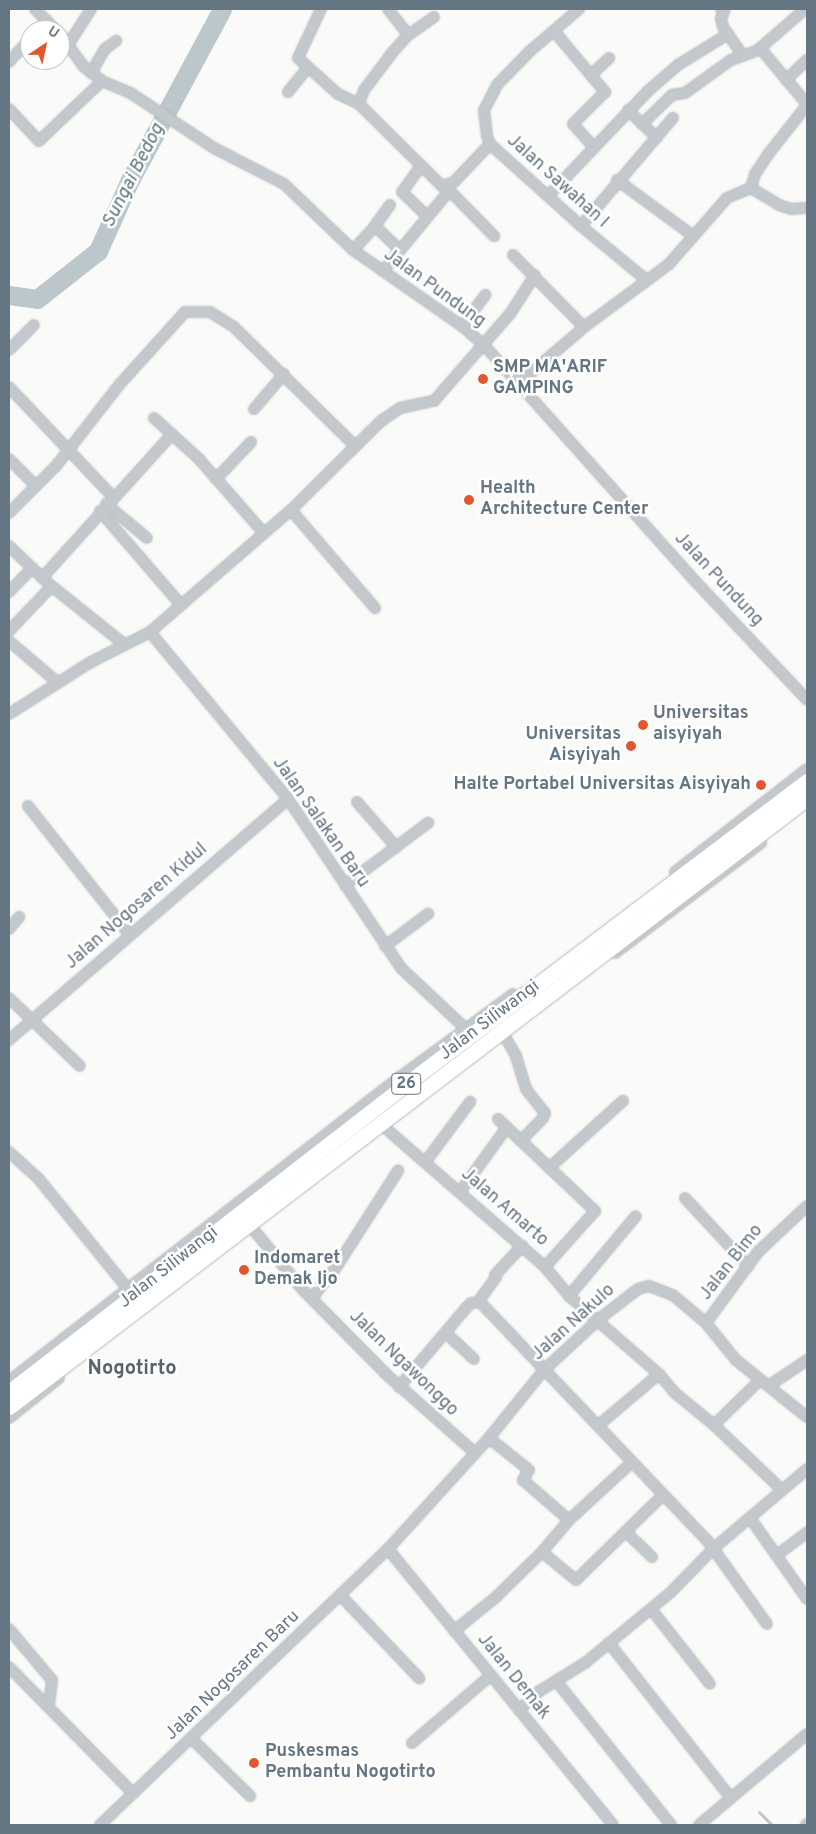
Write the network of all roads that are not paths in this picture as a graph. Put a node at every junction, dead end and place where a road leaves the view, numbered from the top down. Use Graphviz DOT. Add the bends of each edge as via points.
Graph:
graph roads {
  1 [pos="36,9"];
  2 [pos="90,9"];
  3 [pos="321,9"];
  4 [pos="388,9"];
  5 [pos="579,9"];
  6 [pos="805,9"];
  7 [pos="723,10"];
  8 [pos="434,17"];
  9 [pos="47,20"];
  10 [pos="554,32"];
  11 [pos="728,34"];
  12 [pos="408,35"];
  13 [pos="116,41"];
  14 [pos="70,42"];
  15 [pos="70,47"];
  16 [pos="760,48"];
  17 [pos="20,50"];
  18 [pos="742,54"];
  19 [pos="609,58"];
  20 [pos="807,60"];
  21 [pos="9,62"];
  22 [pos="308,67"];
  23 [pos="91,73"];
  24 [pos="590,74"];
  25 [pos="786,80"];
  26 [pos="102,82"];
  27 [pos="288,92"];
  28 [pos="359,104"];
  29 [pos="807,105"];
  30 [pos="9,109"];
  31 [pos="628,110"];
  32 [pos="673,118"];
  33 [pos="642,124"];
  34 [pos="657,138"];
  35 [pos="490,144"];
  36 [pos="593,146"];
  37 [pos="421,166"];
  38 [pos="617,180"];
  39 [pos="751,188"];
  40 [pos="447,189"];
  41 [pos="549,195"];
  42 [pos="390,205"];
  43 [pos="807,208"];
  44 [pos="426,215"];
  45 [pos="375,226"];
  46 [pos="581,226"];
  47 [pos="692,235"];
  48 [pos="494,236"];
  49 [pos="399,248"];
  50 [pos="353,250"];
  51 [pos="513,255"];
  52 [pos="383,271"];
  53 [pos="534,276"];
  54 [pos="645,279"];
  55 [pos="485,295"];
  56 [pos="34,326"];
  57 [pos="462,326"];
  58 [pos="584,327"];
  59 [pos="484,345"];
  60 [pos="9,350"];
  61 [pos="284,374"];
  62 [pos="519,383"];
  63 [pos="9,387"];
  64 [pos="254,409"];
  65 [pos="154,418"];
  66 [pos="172,434"];
  67 [pos="251,442"];
  68 [pos="354,446"];
  69 [pos="69,451"];
  70 [pos="9,459"];
  71 [pos="216,479"];
  72 [pos="36,486"];
  73 [pos="106,504"];
  74 [pos="291,510"];
  75 [pos="9,512"];
  76 [pos="263,532"];
  77 [pos="147,538"];
  78 [pos="9,546"];
  79 [pos="32,568"];
  80 [pos="42,578"];
  81 [pos="51,586"];
  82 [pos="9,592"];
  83 [pos="181,605"];
  84 [pos="375,608"];
  85 [pos="9,631"];
  86 [pos="150,632"];
  87 [pos="9,641"];
  88 [pos="124,644"];
  89 [pos="57,682"];
  90 [pos="807,700"];
  91 [pos="9,714"];
  92 [pos="807,769"];
  93 [pos="807,781"];
  94 [pos="807,798"];
  95 [pos="288,799"];
  96 [pos="357,802"];
  97 [pos="28,806"];
  98 [pos="807,807"];
  99 [pos="428,823"];
  100 [pos="396,847"];
  101 [pos="345,885"];
  102 [pos="428,914"];
  103 [pos="20,917"];
  104 [pos="9,928"];
  105 [pos="130,935"];
  106 [pos="385,946"];
  107 [pos="9,998"];
  108 [pos="34,1019"];
  109 [pos="466,1029"];
  110 [pos="504,1035"];
  111 [pos="9,1040"];
  112 [pos="80,1066"];
  113 [pos="402,1081"];
  114 [pos="623,1101"];
  115 [pos="470,1102"];
  116 [pos="498,1119"];
  117 [pos="383,1126"];
  118 [pos="507,1127"];
  119 [pos="521,1141"];
  120 [pos="9,1152"];
  121 [pos="426,1161"];
  122 [pos="549,1168"];
  123 [pos="398,1171"];
  124 [pos="460,1192"];
  125 [pos="685,1198"];
  126 [pos="807,1206"];
  127 [pos="636,1216"];
  128 [pos="253,1229"];
  129 [pos="522,1246"];
  130 [pos="187,1262"];
  131 [pos="748,1266"];
  132 [pos="546,1267"];
  133 [pos="128,1289"];
  134 [pos="568,1296"];
  135 [pos="312,1298"];
  136 [pos="478,1302"];
  137 [pos="598,1320"];
  138 [pos="706,1323"];
  139 [pos="446,1333"];
  140 [pos="75,1348"];
  141 [pos="474,1359"];
  142 [pos="807,1360"];
  143 [pos="543,1371"];
  144 [pos="659,1374"];
  145 [pos="10,1377"];
  146 [pos="760,1380"];
  147 [pos="770,1385"];
  148 [pos="399,1387"];
  149 [pos="9,1392"];
  150 [pos="9,1407"];
  151 [pos="807,1417"];
  152 [pos="9,1418"];
  153 [pos="600,1424"];
  154 [pos="714,1425"];
  155 [pos="489,1438"];
  156 [pos="474,1452"];
  157 [pos="631,1463"];
  158 [pos="807,1469"];
  159 [pos="782,1490"];
  160 [pos="662,1496"];
  161 [pos="750,1518"];
  162 [pos="569,1520"];
  163 [pos="626,1532"];
  164 [pos="807,1532"];
  165 [pos="714,1548"];
  166 [pos="388,1550"];
  167 [pos="542,1552"];
  168 [pos="777,1556"];
  169 [pos="652,1557"];
  170 [pos="806,1594"];
  171 [pos="340,1595"];
  172 [pos="651,1609"];
  173 [pos="767,1624"];
  174 [pos="9,1629"];
  175 [pos="454,1630"];
  176 [pos="610,1642"];
  177 [pos="9,1666"];
  178 [pos="491,1675"];
  179 [pos="419,1678"];
  180 [pos="557,1682"];
  181 [pos="710,1684"];
  182 [pos="49,1706"];
  183 [pos="519,1710"];
  184 [pos="807,1734"];
  185 [pos="191,1738"];
  186 [pos="412,1743"];
  187 [pos="133,1793"];
  188 [pos="250,1796"];
  189 [pos="731,1798"];
  190 [pos="100,1825"];
  191 [pos="613,1825"];
  192 [pos="672,1825"];
  193 [pos="699,1825"];
  1 -- 9 [label="street"];
  2 -- 14 [label="street"];
  3 -- 22 [label="street" via="298,55"];
  4 -- 12 [label="street"];
  5 -- 10 [label="street, Jalan Sawahan I"];
  6 -- 16 [label="street"];
  7 -- 11 [label="street" via="721,21"];
  8 -- 12 [label="street"];
  10 -- 24 [label="street"];
  10 -- 35 [label="street, Jalan Sawahan I" via="509,72 486,102 484,111"];
  11 -- 18 [label="street"];
  11 -- 31 [label="street" via="678,65"];
  12 -- 28 [label="street" via="364,90"];
  13 -- 23 [label="street" via="105,49"];
  15 -- 23 [label="street, Jalan Pundung"];
  16 -- 18 [label="street"];
  16 -- 25 [label="street"];
  17 -- 21 [label="street"];
  18 -- 33 [label="street" via="685,93 672,94"];
  19 -- 24 [label="street"];
  20 -- 25 [label="street"];
  22 -- 27 [label="street"];
  22 -- 28 [label="street" via="338,94"];
  23 -- 26 [label="street, Jalan Pundung"];
  24 -- 36 [label="street" via="605,93 573,124"];
  25 -- 29 [label="street"];
  26 -- 30 [label="street" via="39,141"];
  26 -- 50 [label="street, Jalan Pundung" via="132,94 196,137 284,184"];
  28 -- 37 [label="street"];
  29 -- 39 [label="street" via="755,174"];
  31 -- 33 [label="street"];
  31 -- 36 [label="street"];
  32 -- 34 [label="street"];
  33 -- 34 [label="street"];
  34 -- 38 [label="street"];
  35 -- 40 [label="street"];
  35 -- 41 [label="street, Jalan Sawahan I"];
  36 -- 41 [label="street"];
  37 -- 40 [label="street"];
  37 -- 44 [label="street" via="402,192"];
  38 -- 46 [label="street"];
  38 -- 47 [label="street"];
  39 -- 43 [label="street" via="779,205 792,209"];
  39 -- 47 [label="street" via="727,198"];
  40 -- 44 [label="street"];
  40 -- 48 [label="street"];
  41 -- 46 [label="street, Jalan Sawahan I"];
  42 -- 45 [label="street"];
  44 -- 49 [label="street"];
  45 -- 49 [label="street"];
  45 -- 50 [label="street"];
  46 -- 54 [label="street, Jalan Sawahan I"];
  47 -- 54 [label="street" via="669,264"];
  49 -- 52 [label="street"];
  50 -- 52 [label="street, Jalan Pundung"];
  51 -- 53 [label="street"];
  52 -- 57 [label="street, Jalan Pundung"];
  53 -- 58 [label="street"];
  53 -- 59 [label="street" via="514,309"];
  54 -- 58 [label="street"];
  55 -- 57 [label="street"];
  56 -- 60 [label="street"];
  57 -- 59 [label="street, Jalan Pundung"];
  58 -- 62 [label="street"];
  59 -- 62 [label="street, Jalan Pundung"];
  59 -- 68 [label="street" via="434,401 400,408"];
  61 -- 64 [label="street"];
  61 -- 68 [label="street"];
  61 -- 69 [label="street" via="218,316 201,311 185,312 93,416"];
  62 -- 90 [label="street, Jalan Pundung" via="695,581"];
  63 -- 69 [label="street"];
  65 -- 66 [label="street"];
  66 -- 71 [label="street"];
  66 -- 73 [label="street"];
  67 -- 71 [label="street"];
  68 -- 74 [label="street"];
  69 -- 72 [label="street"];
  69 -- 73 [label="street"];
  70 -- 72 [label="street"];
  71 -- 76 [label="street"];
  72 -- 75 [label="street"];
  73 -- 77 [label="street"];
  73 -- 80 [label="street"];
  73 -- 83 [label="street"];
  74 -- 76 [label="street"];
  74 -- 84 [label="street"];
  76 -- 83 [label="street"];
  78 -- 79 [label="street"];
  79 -- 80 [label="street"];
  79 -- 82 [label="street"];
  80 -- 81 [label="street"];
  81 -- 85 [label="street"];
  81 -- 88 [label="street"];
  83 -- 86 [label="street"];
  86 -- 88 [label="street"];
  86 -- 95 [label="street, Jalan Salakan Baru"];
  87 -- 89 [label="street"];
  88 -- 89 [label="street"];
  89 -- 91 [label="street"];
  92 -- 109 [label="street"];
  93 -- 113 [label="highway, Jalan Siliwangi / 26"];
  94 -- 130 [label="highway, Jalan Siliwangi / 26"];
  95 -- 101 [label="street, Jalan Salakan Baru"];
  95 -- 105 [label="street, Jalan Nogosaren Kidul"];
  96 -- 100 [label="street"];
  97 -- 105 [label="street"];
  98 -- 110 [label="street"];
  99 -- 100 [label="street"];
  100 -- 101 [label="street"];
  101 -- 106 [label="street, Jalan Salakan Baru"];
  102 -- 106 [label="street"];
  103 -- 104 [label="street"];
  105 -- 108 [label="street, Jalan Nogosaren Kidul"];
  106 -- 109 [label="street, Jalan Salakan Baru" via="400,968"];
  107 -- 108 [label="street"];
  108 -- 111 [label="street, Jalan Nogosaren Kidul"];
  108 -- 112 [label="street"];
  109 -- 113 [label="street"];
  110 -- 117 [label="street"];
  110 -- 119 [label="street" via="516,1056 526,1089 545,1113"];
  113 -- 130 [label="highway, Jalan Siliwangi / 26"];
  114 -- 122 [label="street"];
  115 -- 121 [label="street"];
  116 -- 118 [label="street"];
  117 -- 121 [label="street, Jalan Amarto"];
  117 -- 128 [label="street"];
  118 -- 119 [label="street"];
  118 -- 124 [label="street"];
  119 -- 122 [label="street"];
  120 -- 133 [label="street" via="38,1178"];
  121 -- 124 [label="street, Jalan Amarto"];
  122 -- 132 [label="street" via="595,1213"];
  123 -- 135 [label="street" via="335,1269"];
  124 -- 129 [label="street, Jalan Amarto"];
  125 -- 131 [label="street"];
  126 -- 131 [label="street, Jalan Bimo" via="783,1225"];
  127 -- 134 [label="street"];
  128 -- 130 [label="street"];
  128 -- 135 [label="street, Jalan Ngawonggo"];
  129 -- 132 [label="street, Jalan Amarto"];
  129 -- 136 [label="street" via="495,1275"];
  130 -- 133 [label="street"];
  130 -- 140 [label="highway, Jalan Siliwangi / 26"];
  130 -- 152 [label="street"];
  131 -- 138 [label="street, Jalan Bimo"];
  132 -- 134 [label="street, Jalan Amarto"];
  133 -- 145 [label="street"];
  134 -- 137 [label="street, Jalan Amarto"];
  135 -- 148 [label="street, Jalan Ngawonggo"];
  136 -- 139 [label="street" via="471,1303"];
  136 -- 143 [label="street"];
  137 -- 138 [label="street, Jalan Nakulo" via="638,1289 649,1286 673,1295"];
  137 -- 143 [label="street, Jalan Nakulo"];
  137 -- 144 [label="street, Jalan Amarto"];
  138 -- 146 [label="street, Jalan Nakulo" via="736,1360"];
  139 -- 141 [label="street"];
  139 -- 148 [label="street"];
  140 -- 149 [label="highway, Jalan Siliwangi / 26"];
  140 -- 150 [label="highway, Jalan Siliwangi / 26"];
  142 -- 147 [label="street"];
  143 -- 153 [label="street"];
  143 -- 155 [label="street, Jalan Nakulo"];
  144 -- 153 [label="street"];
  144 -- 154 [label="street, Jalan Amarto" via="675,1393"];
  146 -- 147 [label="street, Jalan Nakulo"];
  146 -- 154 [label="street"];
  147 -- 151 [label="street, Jalan Nakulo"];
  148 -- 156 [label="street, Jalan Ngawonggo"];
  153 -- 157 [label="street"];
  154 -- 159 [label="street, Jalan Amarto"];
  155 -- 156 [label="street, Jalan Nakulo"];
  155 -- 162 [label="street" via="529,1470 523,1480"];
  156 -- 166 [label="street, Jalan Nakulo"];
  157 -- 160 [label="street"];
  157 -- 162 [label="street"];
  158 -- 159 [label="street"];
  159 -- 161 [label="street"];
  160 -- 163 [label="street"];
  160 -- 165 [label="street"];
  161 -- 165 [label="street"];
  161 -- 168 [label="street"];
  162 -- 167 [label="street"];
  163 -- 167 [label="street" via="576,1580"];
  163 -- 169 [label="street"];
  164 -- 168 [label="street"];
  165 -- 172 [label="street"];
  165 -- 173 [label="street"];
  166 -- 171 [label="street, Jalan Nogosaren Baru"];
  166 -- 175 [label="street, Jalan Demak"];
  167 -- 175 [label="street"];
  168 -- 170 [label="street"];
  171 -- 179 [label="street"];
  171 -- 185 [label="street, Jalan Nogosaren Baru"];
  172 -- 176 [label="street"];
  172 -- 181 [label="street"];
  174 -- 182 [label="street" via="52,1680"];
  175 -- 178 [label="street, Jalan Demak"];
  176 -- 180 [label="street"];
  176 -- 189 [label="street"];
  177 -- 182 [label="street"];
  178 -- 183 [label="street, Jalan Demak"];
  178 -- 186 [label="street"];
  180 -- 183 [label="street" via="538,1692"];
  180 -- 192 [label="street"];
  182 -- 187 [label="street"];
  183 -- 191 [label="street, Jalan Demak"];
  184 -- 189 [label="street"];
  185 -- 187 [label="street, Jalan Nogosaren Baru"];
  185 -- 188 [label="street"];
  187 -- 190 [label="street, Jalan Nogosaren Baru"];
  189 -- 193 [label="street"];
}
